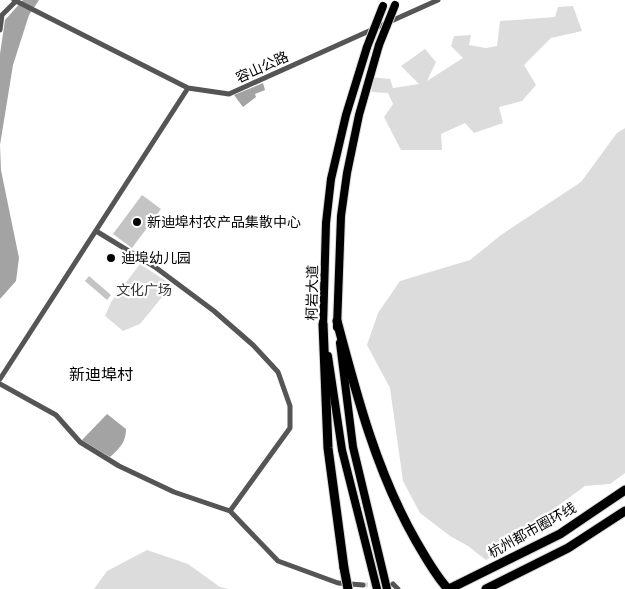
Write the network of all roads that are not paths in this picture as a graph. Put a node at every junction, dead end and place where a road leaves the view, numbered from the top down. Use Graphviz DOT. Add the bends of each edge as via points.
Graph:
graph roads {
  1 [pos="438,0"];
  2 [pos="17,1"];
  3 [pos="396,2"];
  4 [pos="385,3"];
  5 [pos="0,30"];
  6 [pos="188,88"];
  7 [pos="96,231"];
  8 [pos="337,321"];
  9 [pos="323,324"];
  10 [pos="0,379"];
  11 [pos="0,384"];
  12 [pos="625,490"];
  13 [pos="230,511"];
  14 [pos="625,511"];
  15 [pos="393,584"];
  16 [pos="363,585"];
  17 [pos="348,589"];
  18 [pos="377,589"];
  19 [pos="386,589"];
  20 [pos="398,589"];
  21 [pos="448,589"];
  22 [pos="486,589"];
  1 -- 6 [label="street, 容山公路" via="229,94"];
  2 -- 5 [label="street" via="2,15"];
  2 -- 6 [label="street, 容山公路"];
  3 -- 8 [label="main road, 柯岩大道, bridge" via="358,115 347,173 341,216"];
  4 -- 9 [label="main road, 柯岩大道, bridge" via="367,47 346,115 331,179 326,223"];
  6 -- 7 [label="street"];
  7 -- 10 [label="street"];
  7 -- 13 [label="street" via="155,267 214,311 278,372 290,406 290,428"];
  8 -- 19 [label="main road, 柯岩大道" via="353,447"];
  8 -- 21 [label="highway" via="367,427 386,480 428,563"];
  9 -- 17 [label="highway, bridge" via="328,448"];
  9 -- 18 [label="main road, 柯岩大道" via="342,450"];
  11 -- 13 [label="street" via="56,415 80,442 119,466 174,492"];
  12 -- 21 [label="highway, 杭州都市圈环线" via="560,534"];
  13 -- 16 [label="street" via="278,561 338,583"];
  14 -- 22 [label="highway" via="568,548"];
  15 -- 20 [label="street"];
}
